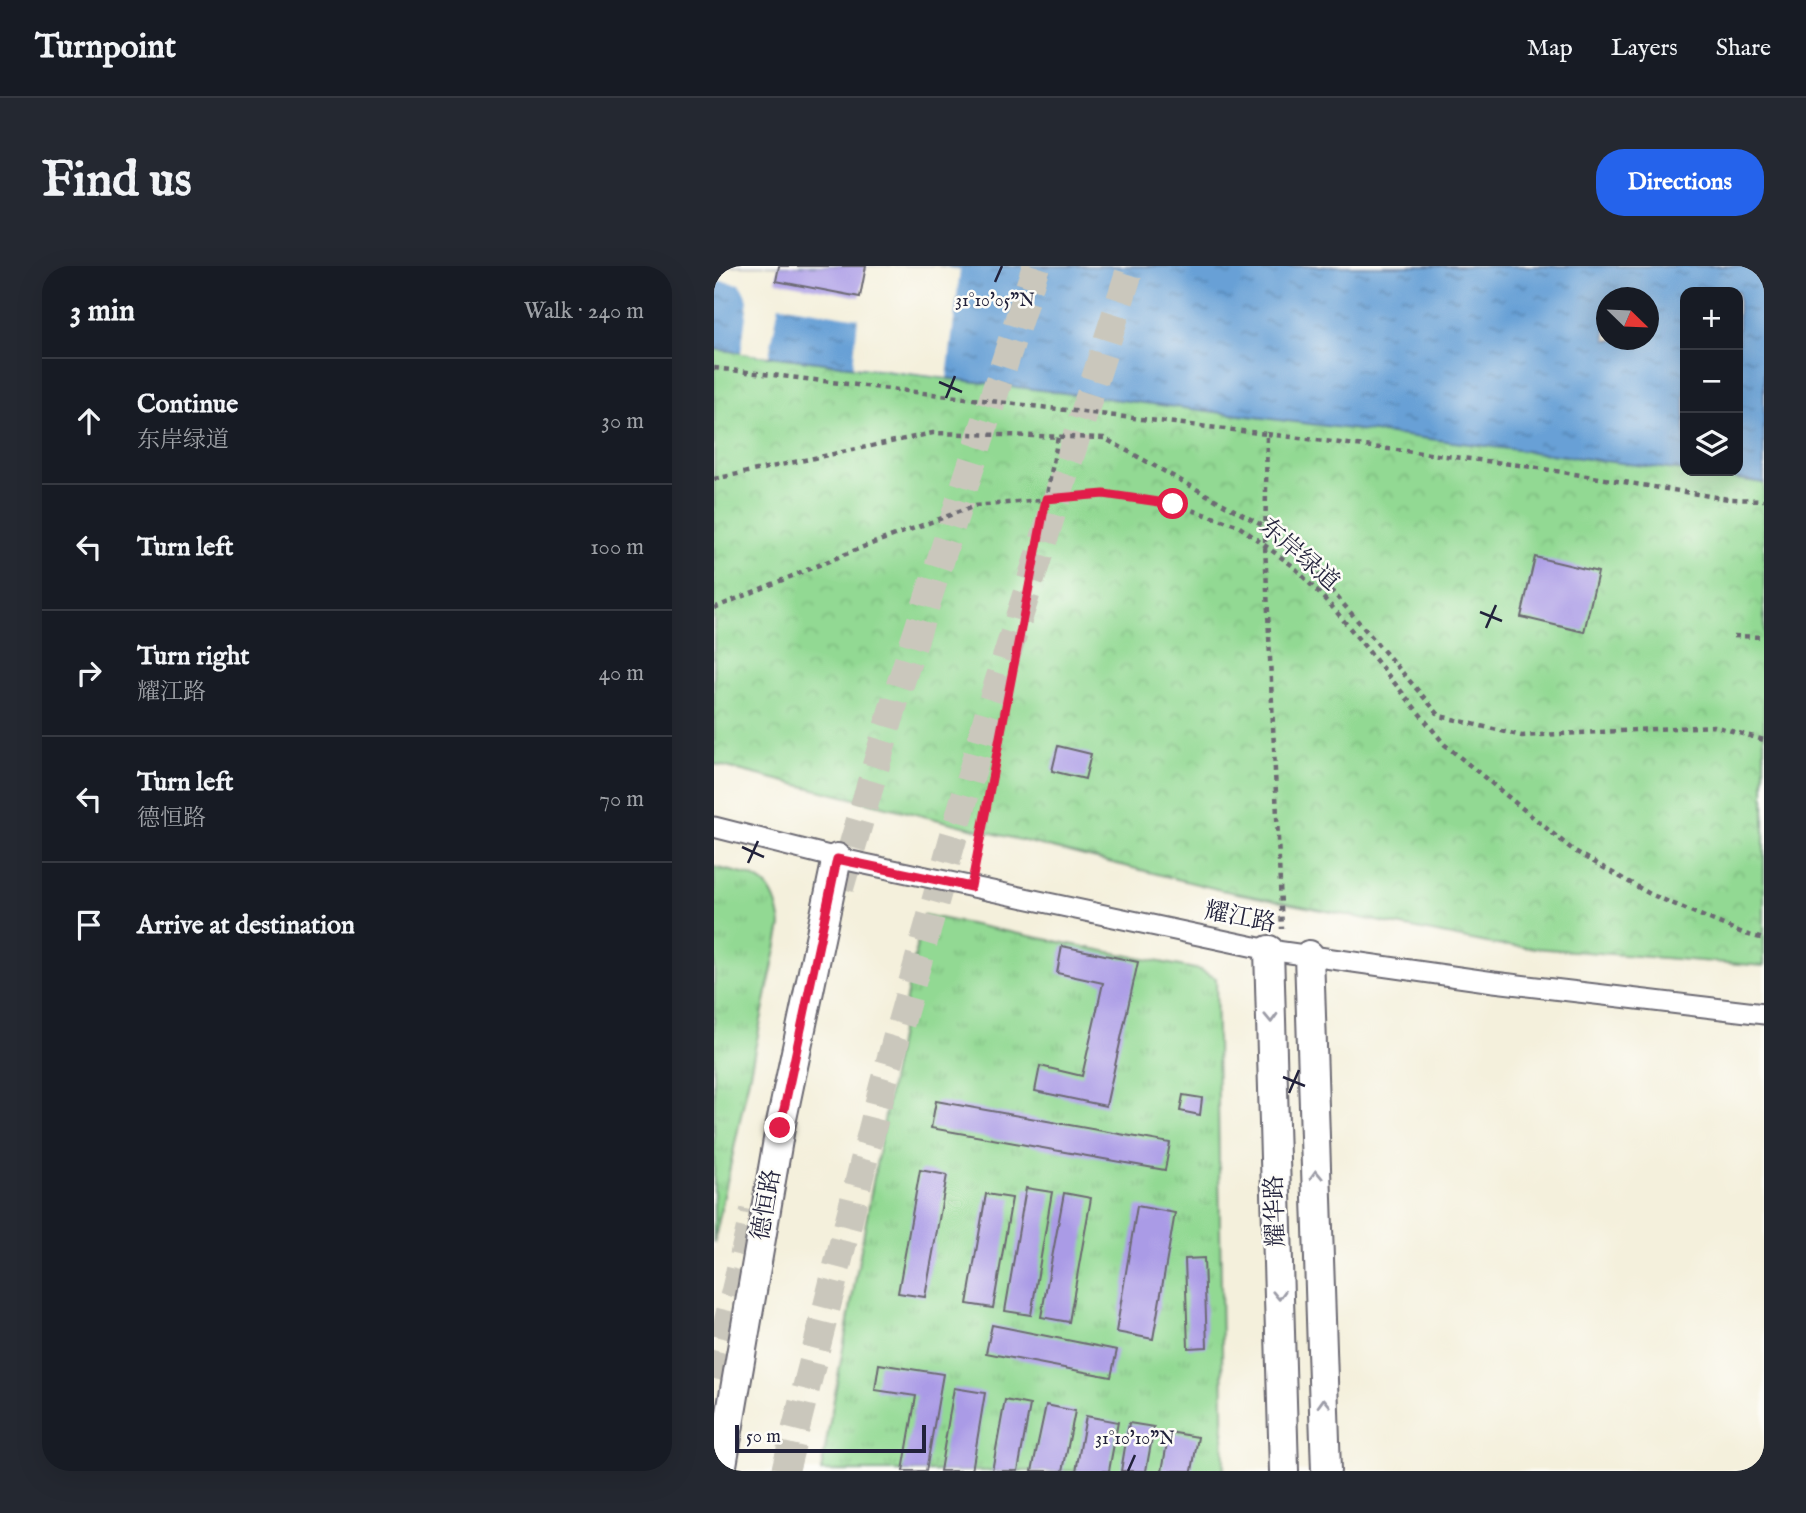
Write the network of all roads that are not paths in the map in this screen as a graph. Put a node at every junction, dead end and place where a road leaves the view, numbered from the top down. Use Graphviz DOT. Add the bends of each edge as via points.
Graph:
graph roads {
  1 [pos="714,827"];
  2 [pos="837,859"];
  3 [pos="1287,952"];
  4 [pos="1764,1014"];
  5 [pos="721,1471"];
  6 [pos="1284,1471"];
  7 [pos="1326,1471"];
  1 -- 2 [label="street, 耀江路"];
  2 -- 3 [label="street, 耀江路"];
  2 -- 5 [label="main road, 德恒路" via="780,1128"];
  3 -- 4 [label="street, 耀江路"];
  3 -- 6 [label="main road, 耀华路, one-way"];
  7 -- 3 [label="main road, 耀华路, one-way"];
}
